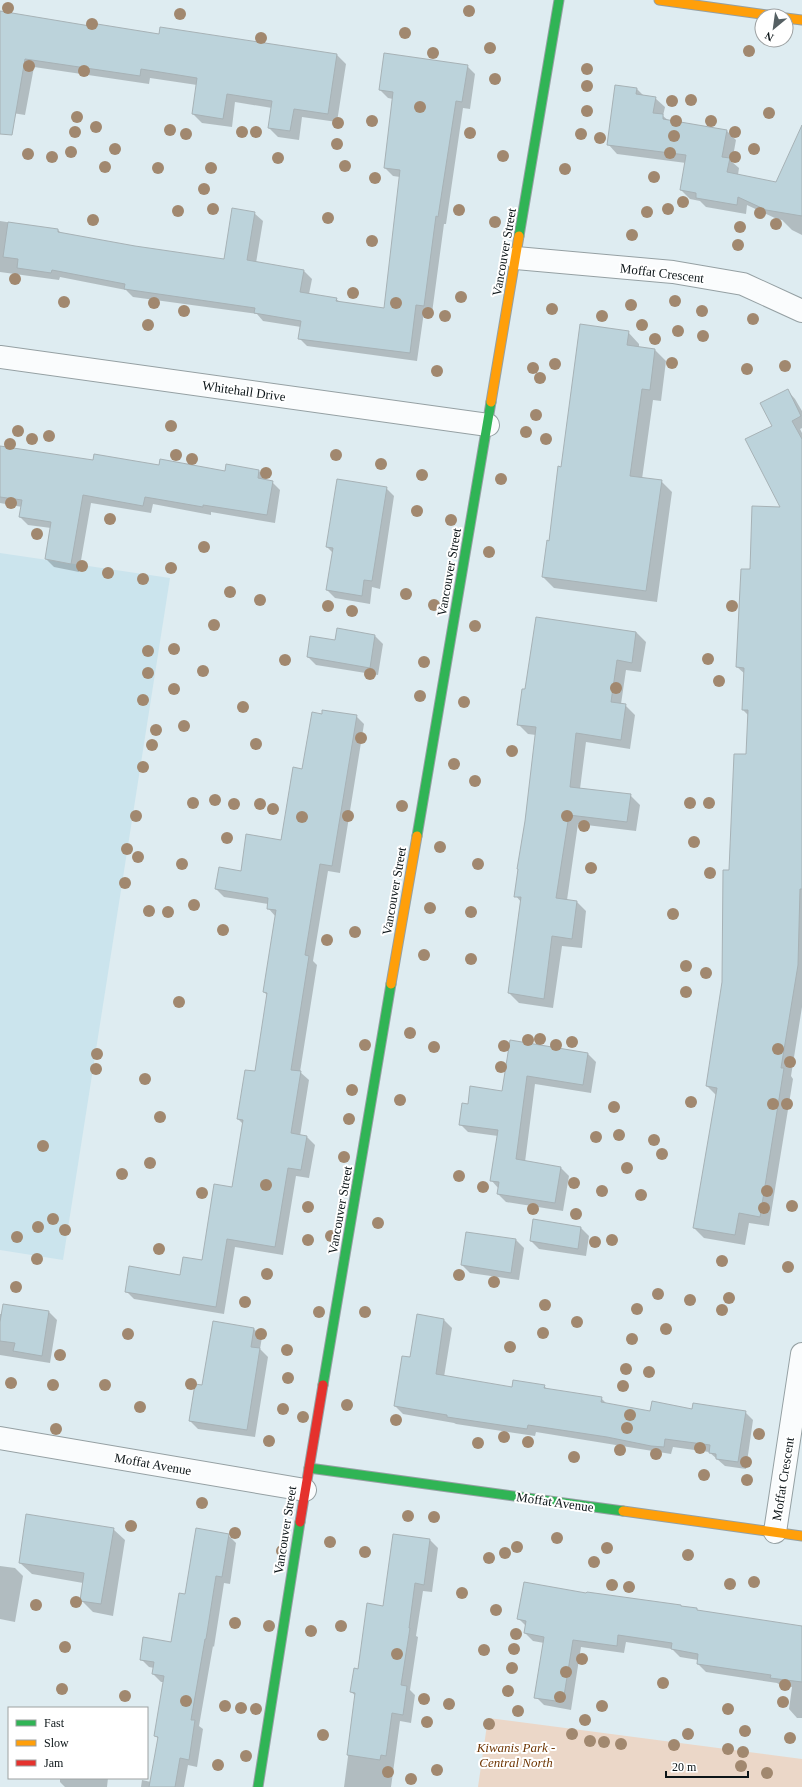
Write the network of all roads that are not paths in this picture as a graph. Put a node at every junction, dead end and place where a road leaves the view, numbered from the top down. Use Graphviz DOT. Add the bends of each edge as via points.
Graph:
graph roads {
  1 [pos="559,0"];
  2 [pos="658,0"];
  3 [pos="754,13"];
  4 [pos="516,258"];
  5 [pos="802,311"];
  6 [pos="0,357"];
  7 [pos="488,425"];
  8 [pos="802,1354"];
  9 [pos="0,1438"];
  10 [pos="309,1468"];
  11 [pos="305,1490"];
  12 [pos="775,1532"];
  13 [pos="802,1536"];
  14 [pos="258,1787"];
  1 -- 4 [label="street, Vancouver Street"];
  2 -- 3 [label="street"];
  4 -- 5 [label="street, Moffat Crescent" via="673,272 743,284"];
  4 -- 7 [label="street, Vancouver Street"];
  6 -- 7 [label="street, Whitehall Drive"];
  7 -- 10 [label="street, Vancouver Street"];
  8 -- 12 [label="street, Moffat Crescent"];
  9 -- 11 [label="street, Moffat Avenue"];
  10 -- 11 [label="street, Vancouver Street"];
  10 -- 12 [label="street, Moffat Avenue"];
  11 -- 14 [label="street, Vancouver Street"];
  12 -- 13 [label="street, Moffat Avenue"];
}
